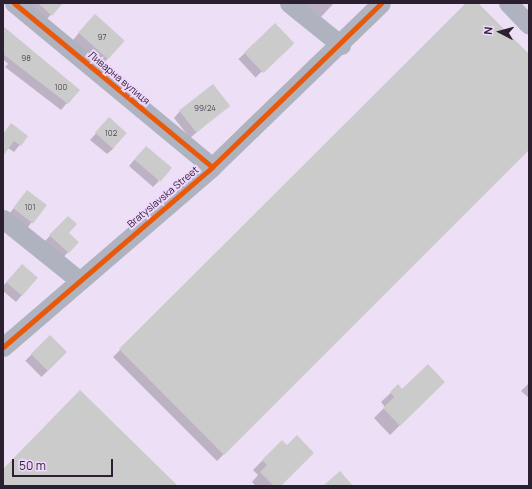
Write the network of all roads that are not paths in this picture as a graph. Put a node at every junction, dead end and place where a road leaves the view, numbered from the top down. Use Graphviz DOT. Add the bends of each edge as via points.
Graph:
graph roads {
  1 [pos="14,3"];
  2 [pos="289,3"];
  3 [pos="381,3"];
  4 [pos="508,3"];
  5 [pos="529,25"];
  6 [pos="341,45"];
  7 [pos="212,167"];
  8 [pos="3,219"];
  9 [pos="79,280"];
  10 [pos="3,347"];
  1 -- 7 [label="street, Ливарна вулиця"];
  2 -- 6 [label="street"];
  3 -- 6 [label="street, Bratyslavska Street"];
  4 -- 5 [label="street"];
  6 -- 7 [label="street, Bratyslavska Street"];
  7 -- 9 [label="street, Bratyslavska Street"];
  8 -- 9 [label="street"];
  9 -- 10 [label="street, Bratyslavska Street"];
}
